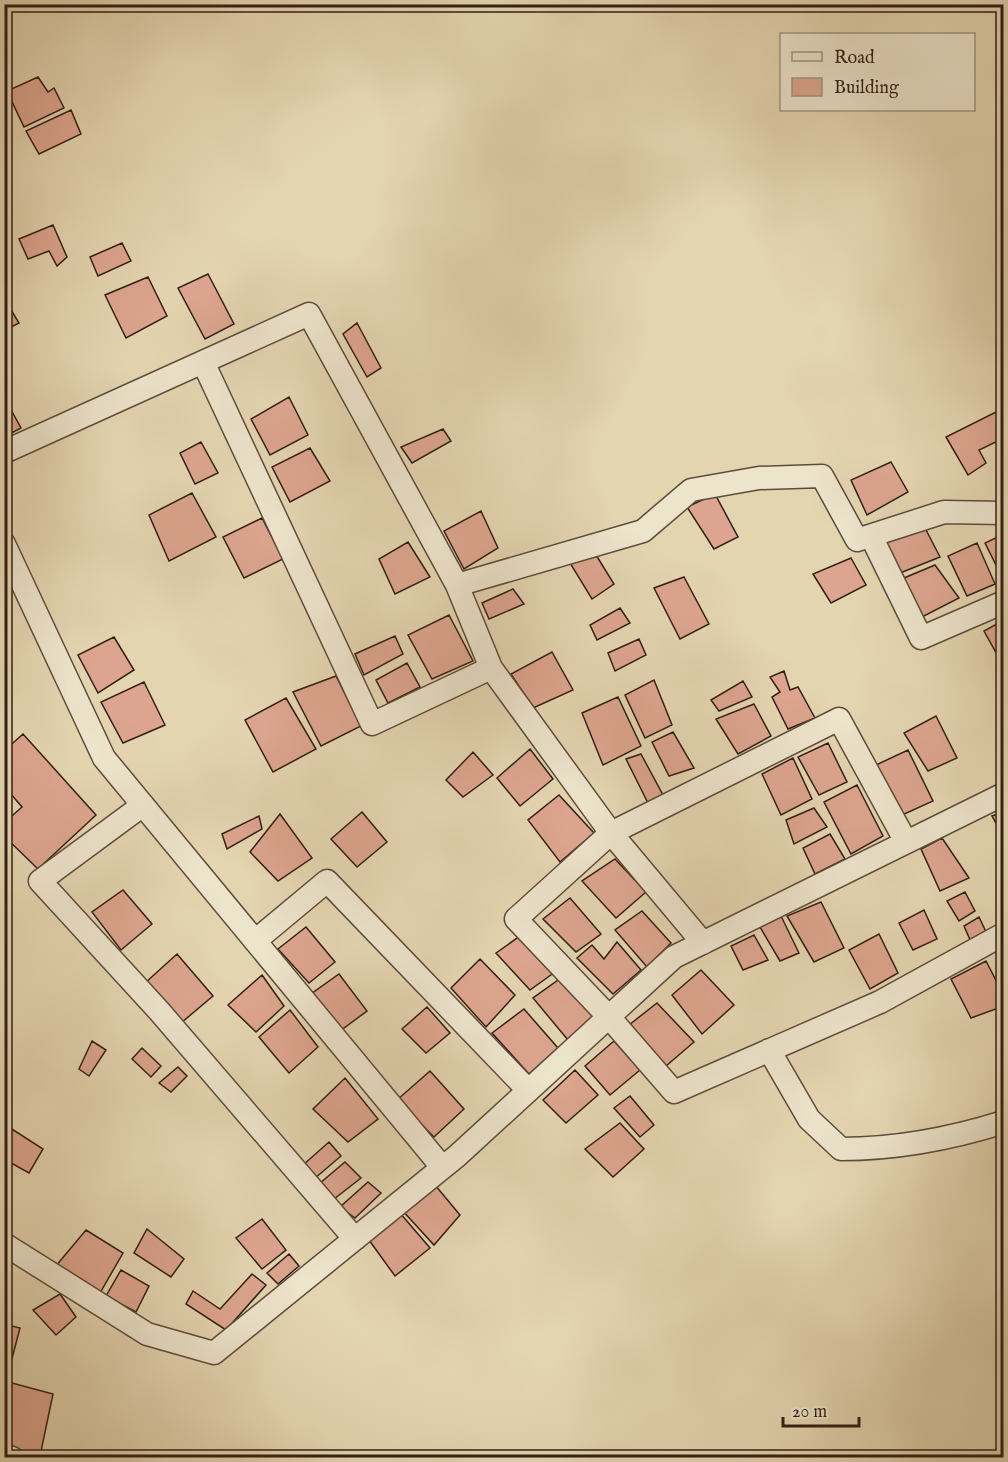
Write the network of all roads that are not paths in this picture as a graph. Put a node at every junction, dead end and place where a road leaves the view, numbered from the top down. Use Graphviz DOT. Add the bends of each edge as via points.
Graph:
graph roads {
  1 [pos="203,362"];
  2 [pos="4,452"];
  3 [pos="1004,513"];
  4 [pos="870,536"];
  5 [pos="4,544"];
  6 [pos="457,585"];
  7 [pos="1004,602"];
  8 [pos="491,668"];
  9 [pos="1004,794"];
  10 [pos="143,805"];
  11 [pos="610,833"];
  12 [pos="906,842"];
  13 [pos="1004,934"];
  14 [pos="255,941"];
  15 [pos="703,942"];
  16 [pos="609,1017"];
  17 [pos="769,1050"];
  18 [pos="528,1090"];
  19 [pos="1004,1122"];
  20 [pos="442,1167"];
  21 [pos="355,1239"];
  22 [pos="4,1244"];
  23 [pos="4,1455"];
  24 [pos="12,1458"];
  1 -- 2 [label="street"];
  1 -- 6 [label="street" via="309,314"];
  1 -- 8 [label="street" via="372,724"];
  3 -- 4 [label="street" via="944,512"];
  4 -- 6 [label="street" via="857,540 822,476 759,478 691,490 643,531"];
  4 -- 7 [label="street" via="921,638"];
  5 -- 10 [label="street" via="104,758"];
  6 -- 8 [label="street"];
  8 -- 11 [label="street"];
  9 -- 12 [label="street"];
  10 -- 14 [label="street"];
  10 -- 21 [label="street" via="40,880 160,1012"];
  11 -- 12 [label="street" via="839,719"];
  11 -- 15 [label="street"];
  11 -- 16 [label="street" via="516,919"];
  12 -- 15 [label="street"];
  13 -- 17 [label="street" via="880,1002"];
  14 -- 18 [label="street" via="327,881"];
  14 -- 20 [label="street"];
  15 -- 16 [label="street" via="674,957"];
  16 -- 17 [label="street" via="674,1092"];
  16 -- 18 [label="street"];
  17 -- 19 [label="street" via="809,1119 841,1149 869,1149 961,1134"];
  18 -- 20 [label="street"];
  20 -- 21 [label="street"];
  21 -- 22 [label="street" via="214,1353 147,1334"];
  23 -- 24 [label="street"];
}
